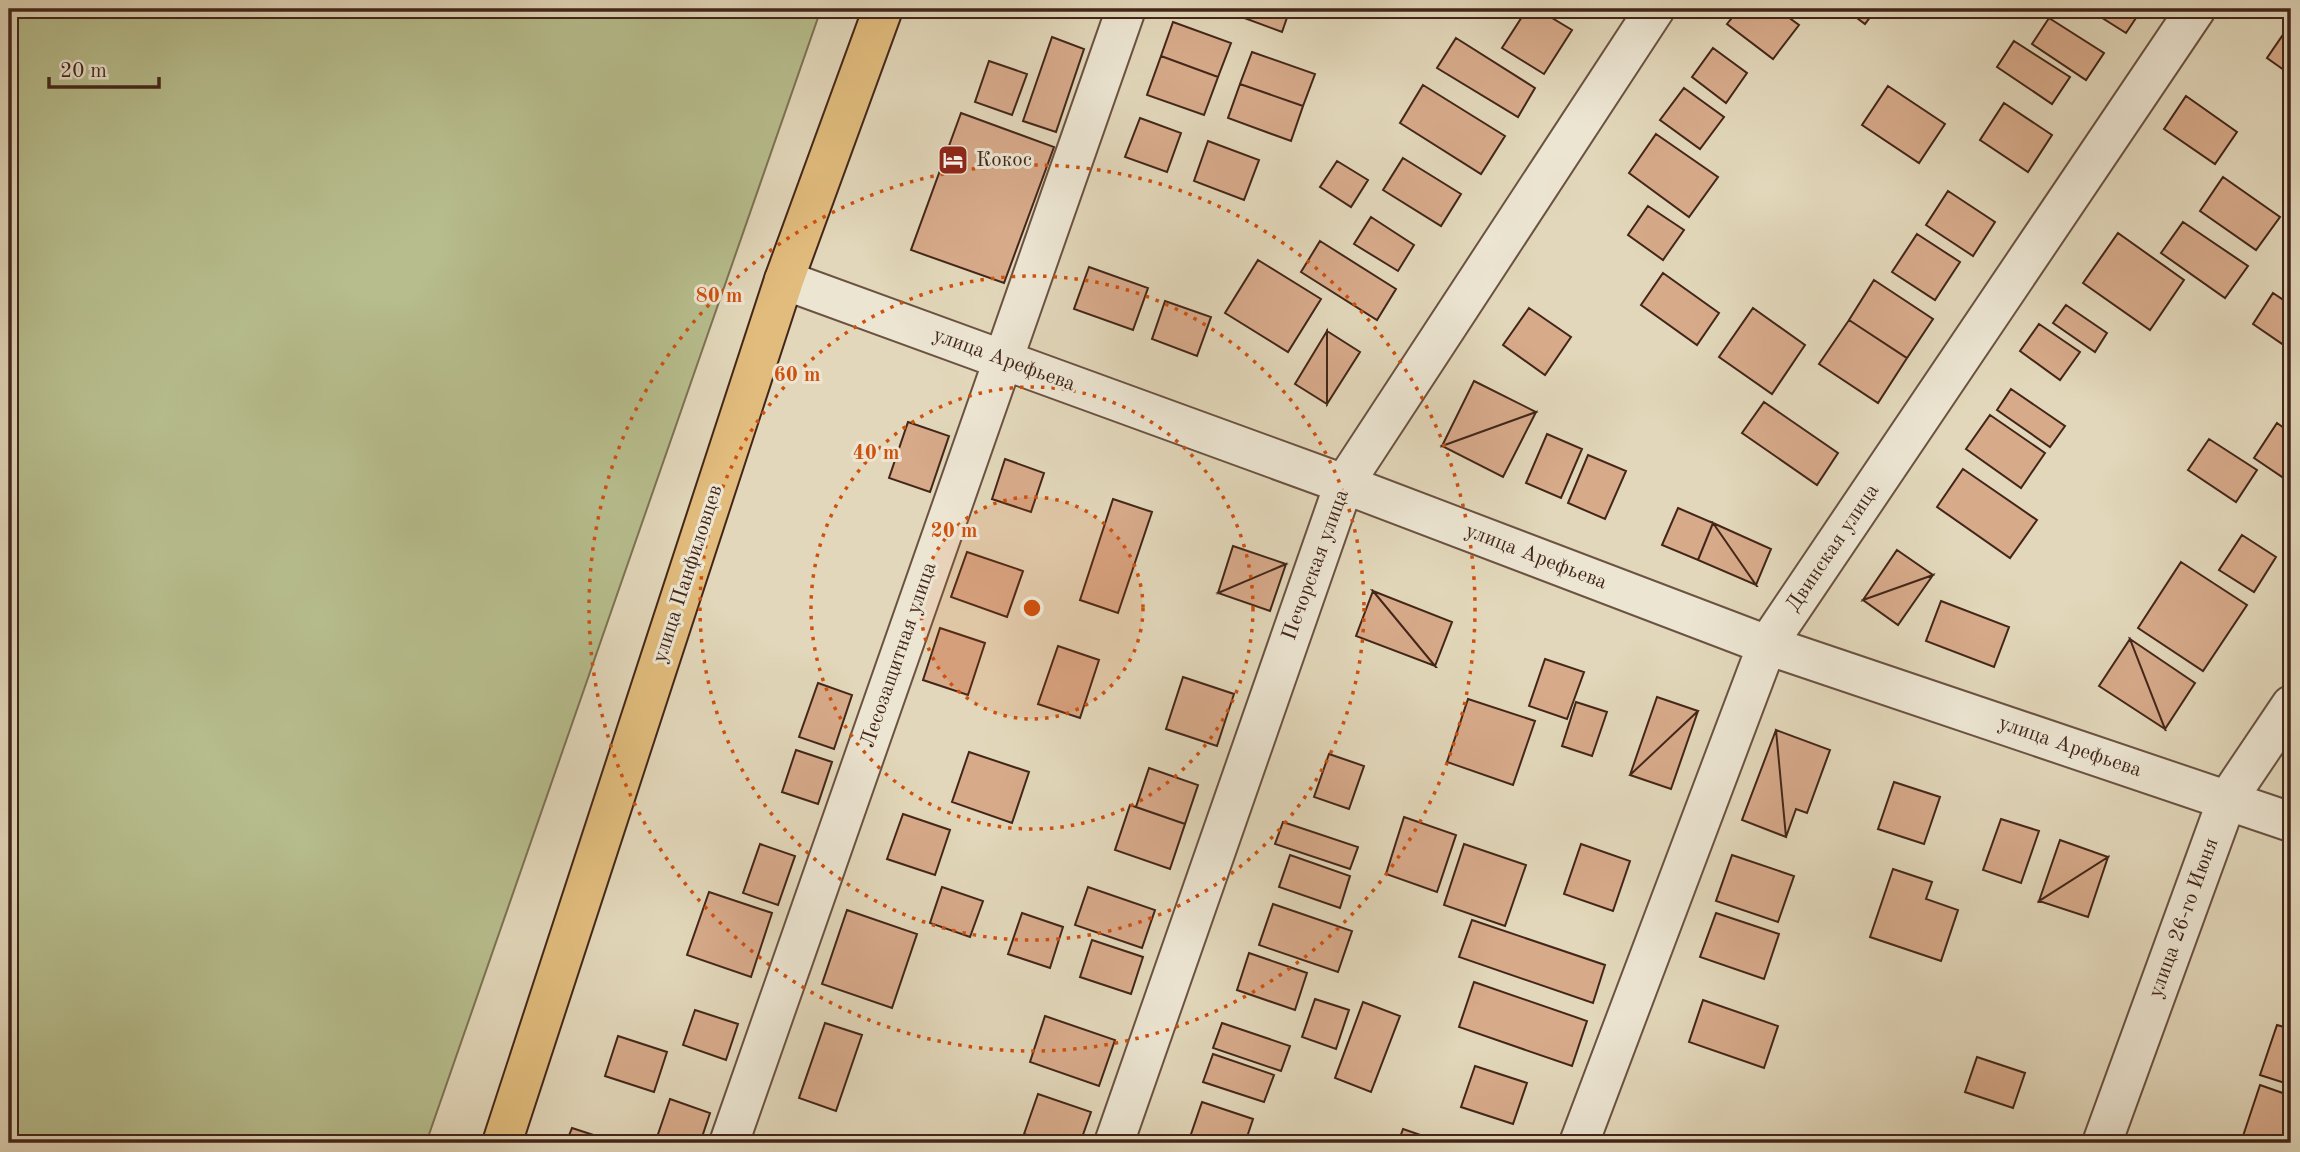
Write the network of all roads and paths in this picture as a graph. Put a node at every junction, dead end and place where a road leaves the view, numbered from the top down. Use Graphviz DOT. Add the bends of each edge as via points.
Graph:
graph roads {
  1 [pos="883,9"];
  2 [pos="1126,9"];
  3 [pos="1656,9"];
  4 [pos="2196,9"];
  5 [pos="784,281"];
  6 [pos="1003,358"];
  7 [pos="1344,484"];
  8 [pos="1767,645"];
  9 [pos="2291,705"];
  10 [pos="2227,800"];
  11 [pos="2291,822"];
  12 [pos="502,1143"];
  13 [pos="729,1143"];
  14 [pos="1114,1143"];
  15 [pos="1579,1143"];
  16 [pos="2102,1143"];
  1 -- 5 [label="main road, улица Панфиловцев"];
  2 -- 6 [label="street, Лесозащитная улица"];
  3 -- 7 [label="street, Печорская улица"];
  4 -- 8 [label="street, Двинская улица"];
  5 -- 6 [label="street, улица Арефьева"];
  5 -- 12 [label="main road, улица Панфиловцев"];
  6 -- 7 [label="street, улица Арефьева"];
  6 -- 13 [label="street, Лесозащитная улица"];
  7 -- 8 [label="street, улица Арефьева"];
  7 -- 14 [label="street, Печорская улица"];
  8 -- 10 [label="street, улица Арефьева"];
  8 -- 15 [label="street, Двинская улица"];
  9 -- 10 [label="street, улица 26-го Июня"];
  10 -- 11 [label="street, улица Арефьева"];
  10 -- 16 [label="street, улица 26-го Июня"];
}
